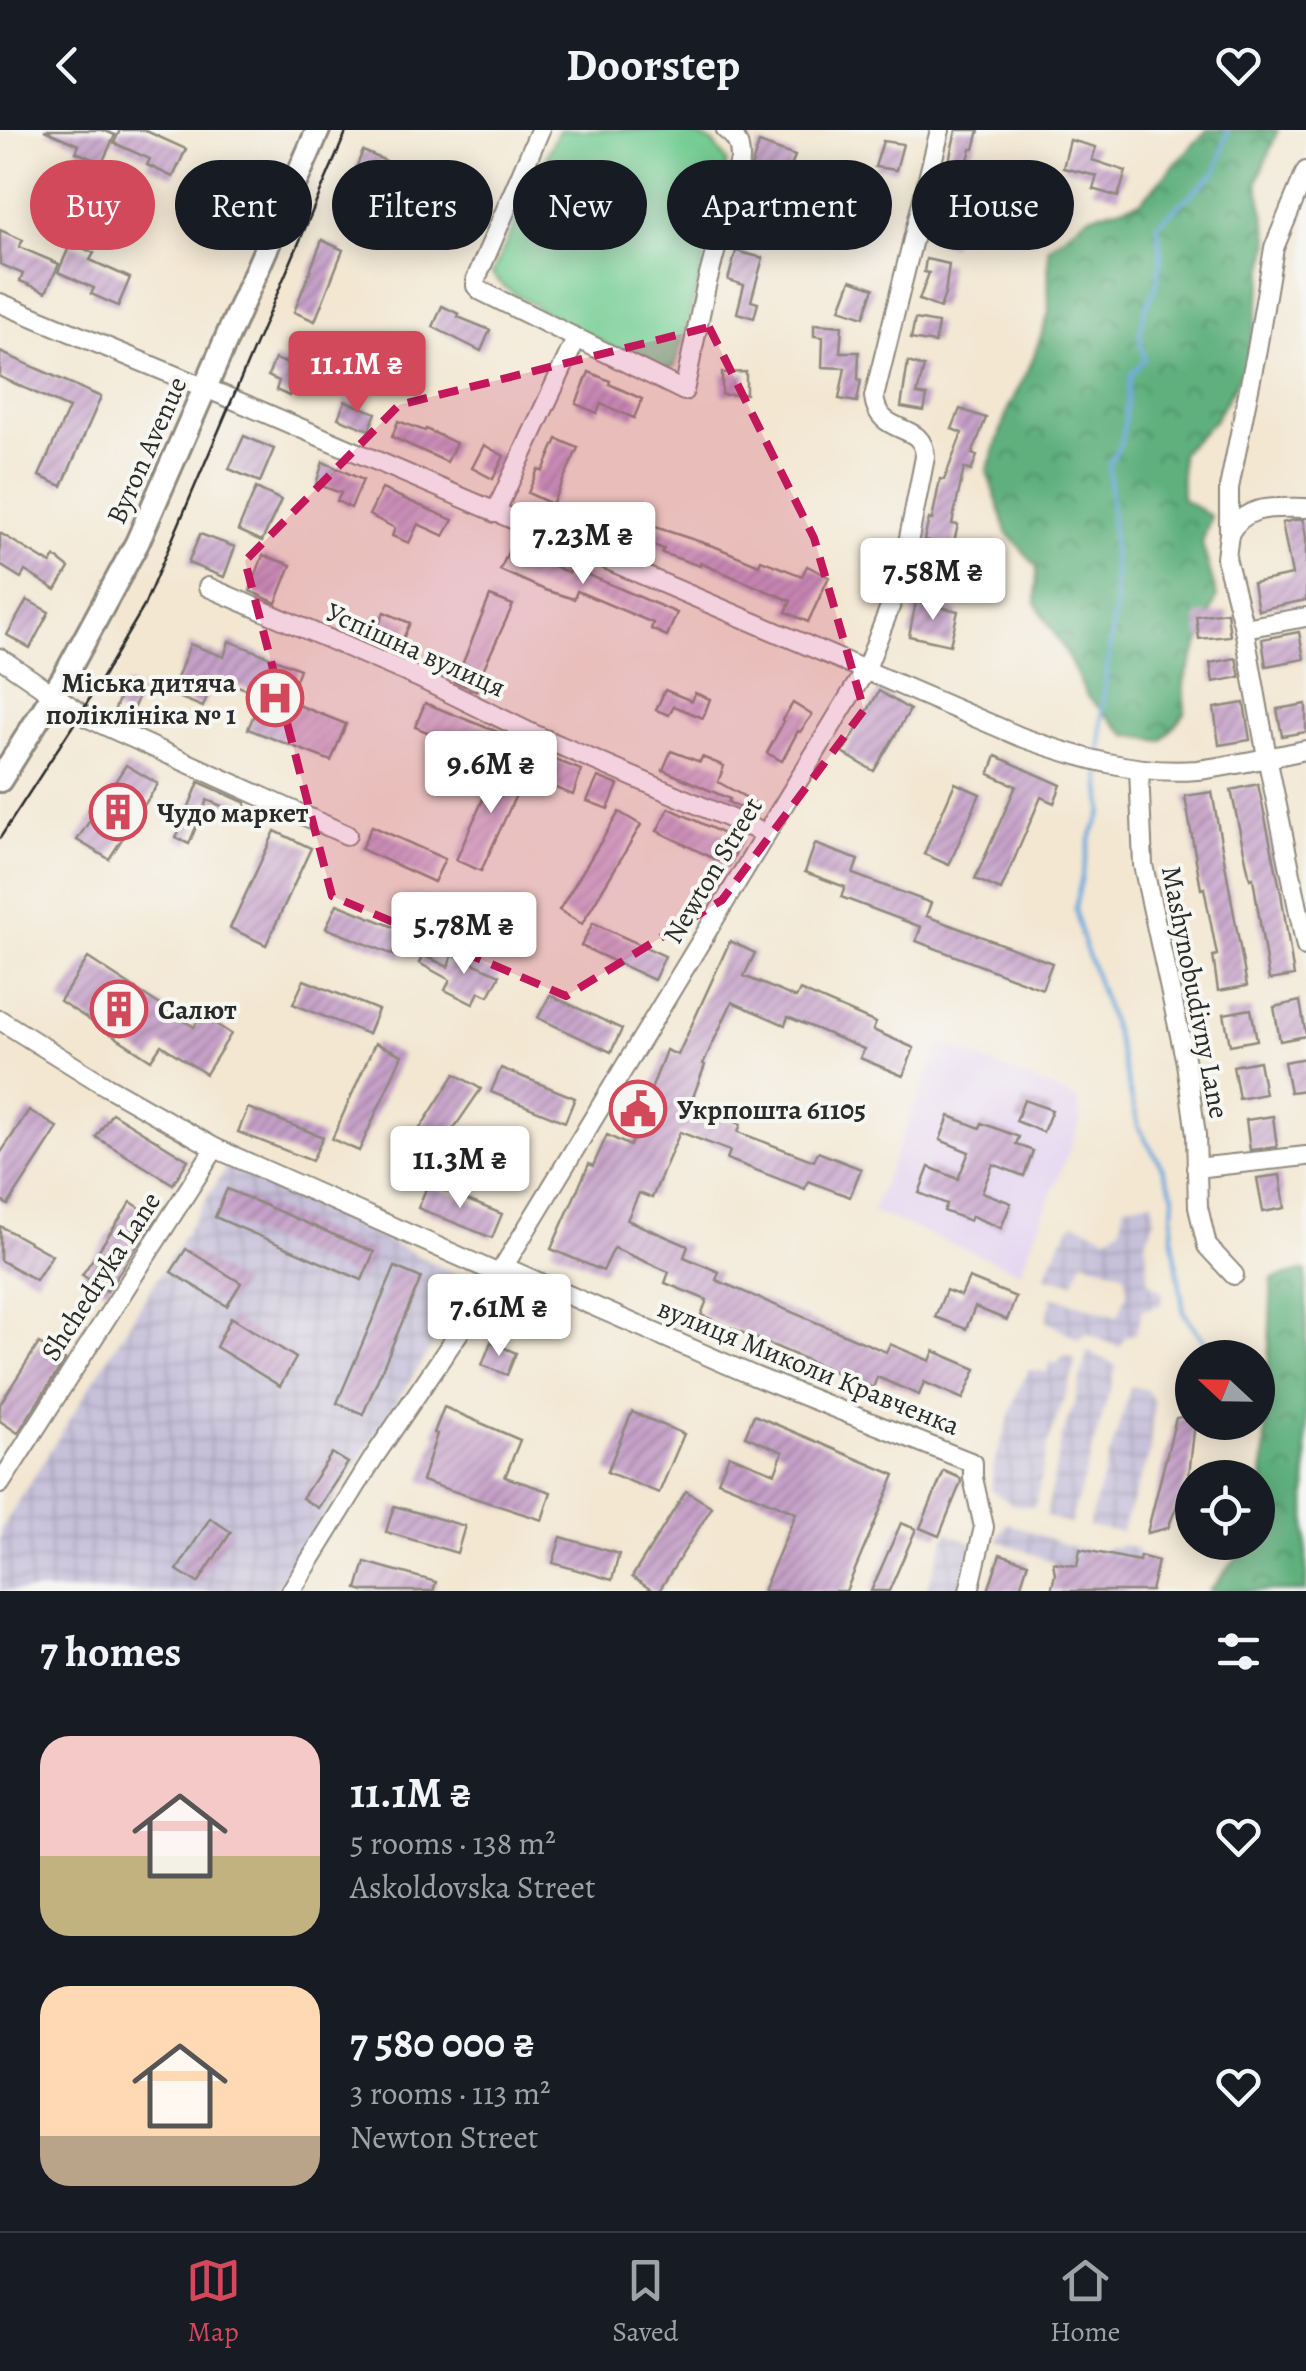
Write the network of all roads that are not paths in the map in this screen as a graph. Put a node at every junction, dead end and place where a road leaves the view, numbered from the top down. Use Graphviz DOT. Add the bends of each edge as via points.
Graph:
graph roads {
  1 [pos="318,130"];
  2 [pos="540,130"];
  3 [pos="726,130"];
  4 [pos="940,130"];
  5 [pos="1306,171"];
  6 [pos="0,303"];
  7 [pos="576,340"];
  8 [pos="206,388"];
  9 [pos="1306,508"];
  10 [pos="495,513"];
  11 [pos="1229,534"];
  12 [pos="208,588"];
  13 [pos="1306,617"];
  14 [pos="1244,628"];
  15 [pos="0,658"];
  16 [pos="866,669"];
  17 [pos="54,694"];
  18 [pos="1306,750"];
  19 [pos="1267,757"];
  20 [pos="1139,769"];
  21 [pos="0,780"];
  22 [pos="347,834"];
  23 [pos="766,834"];
  24 [pos="1306,947"];
  25 [pos="0,1020"];
  26 [pos="215,1148"];
  27 [pos="1306,1156"];
  28 [pos="1196,1168"];
  29 [pos="502,1271"];
  30 [pos="1234,1275"];
  31 [pos="0,1484"];
  32 [pos="291,1591"];
  33 [pos="970,1591"];
  1 -- 8 [label="main road, Byron Avenue"];
  2 -- 7 [label="street" via="476,286"];
  3 -- 7 [label="street" via="740,146 740,160 684,391"];
  4 -- 16 [label="street, Newton Street" via="874,397 883,420 919,438 925,457 901,578"];
  5 -- 11 [label="street" via="1274,248 1229,488"];
  6 -- 8 [label="street"];
  7 -- 10 [label="street"];
  8 -- 10 [label="street"];
  8 -- 17 [label="main road, Byron Avenue" via="137,542"];
  9 -- 11 [label="street" via="1260,509 1237,520"];
  10 -- 16 [label="street"];
  11 -- 14 [label="street" via="1226,558"];
  12 -- 23 [label="street, Успішна вулиця"];
  13 -- 14 [label="street"];
  14 -- 19 [label="street"];
  15 -- 17 [label="street"];
  16 -- 20 [label="street" via="1020,737"];
  16 -- 23 [label="street, Newton Street"];
  17 -- 21 [label="main road, Byron Avenue"];
  17 -- 22 [label="street" via="86,717"];
  18 -- 19 [label="street"];
  19 -- 20 [label="street" via="1198,770"];
  19 -- 24 [label="street"];
  20 -- 28 [label="street, Mashynobudivny Lane" via="1143,865 1186,1063"];
  23 -- 29 [label="street, Newton Street"];
  25 -- 26 [label="street, вулиця Миколи Кравченка"];
  26 -- 29 [label="street, вулиця Миколи Кравченка"];
  26 -- 31 [label="street, Shchedryka Lane"];
  27 -- 28 [label="street"];
  28 -- 30 [label="street, Mashynobudivny Lane" via="1207,1246"];
  29 -- 32 [label="street, Newton Street"];
  29 -- 33 [label="street, вулиця Миколи Кравченка" via="973,1462 984,1527"];
}
